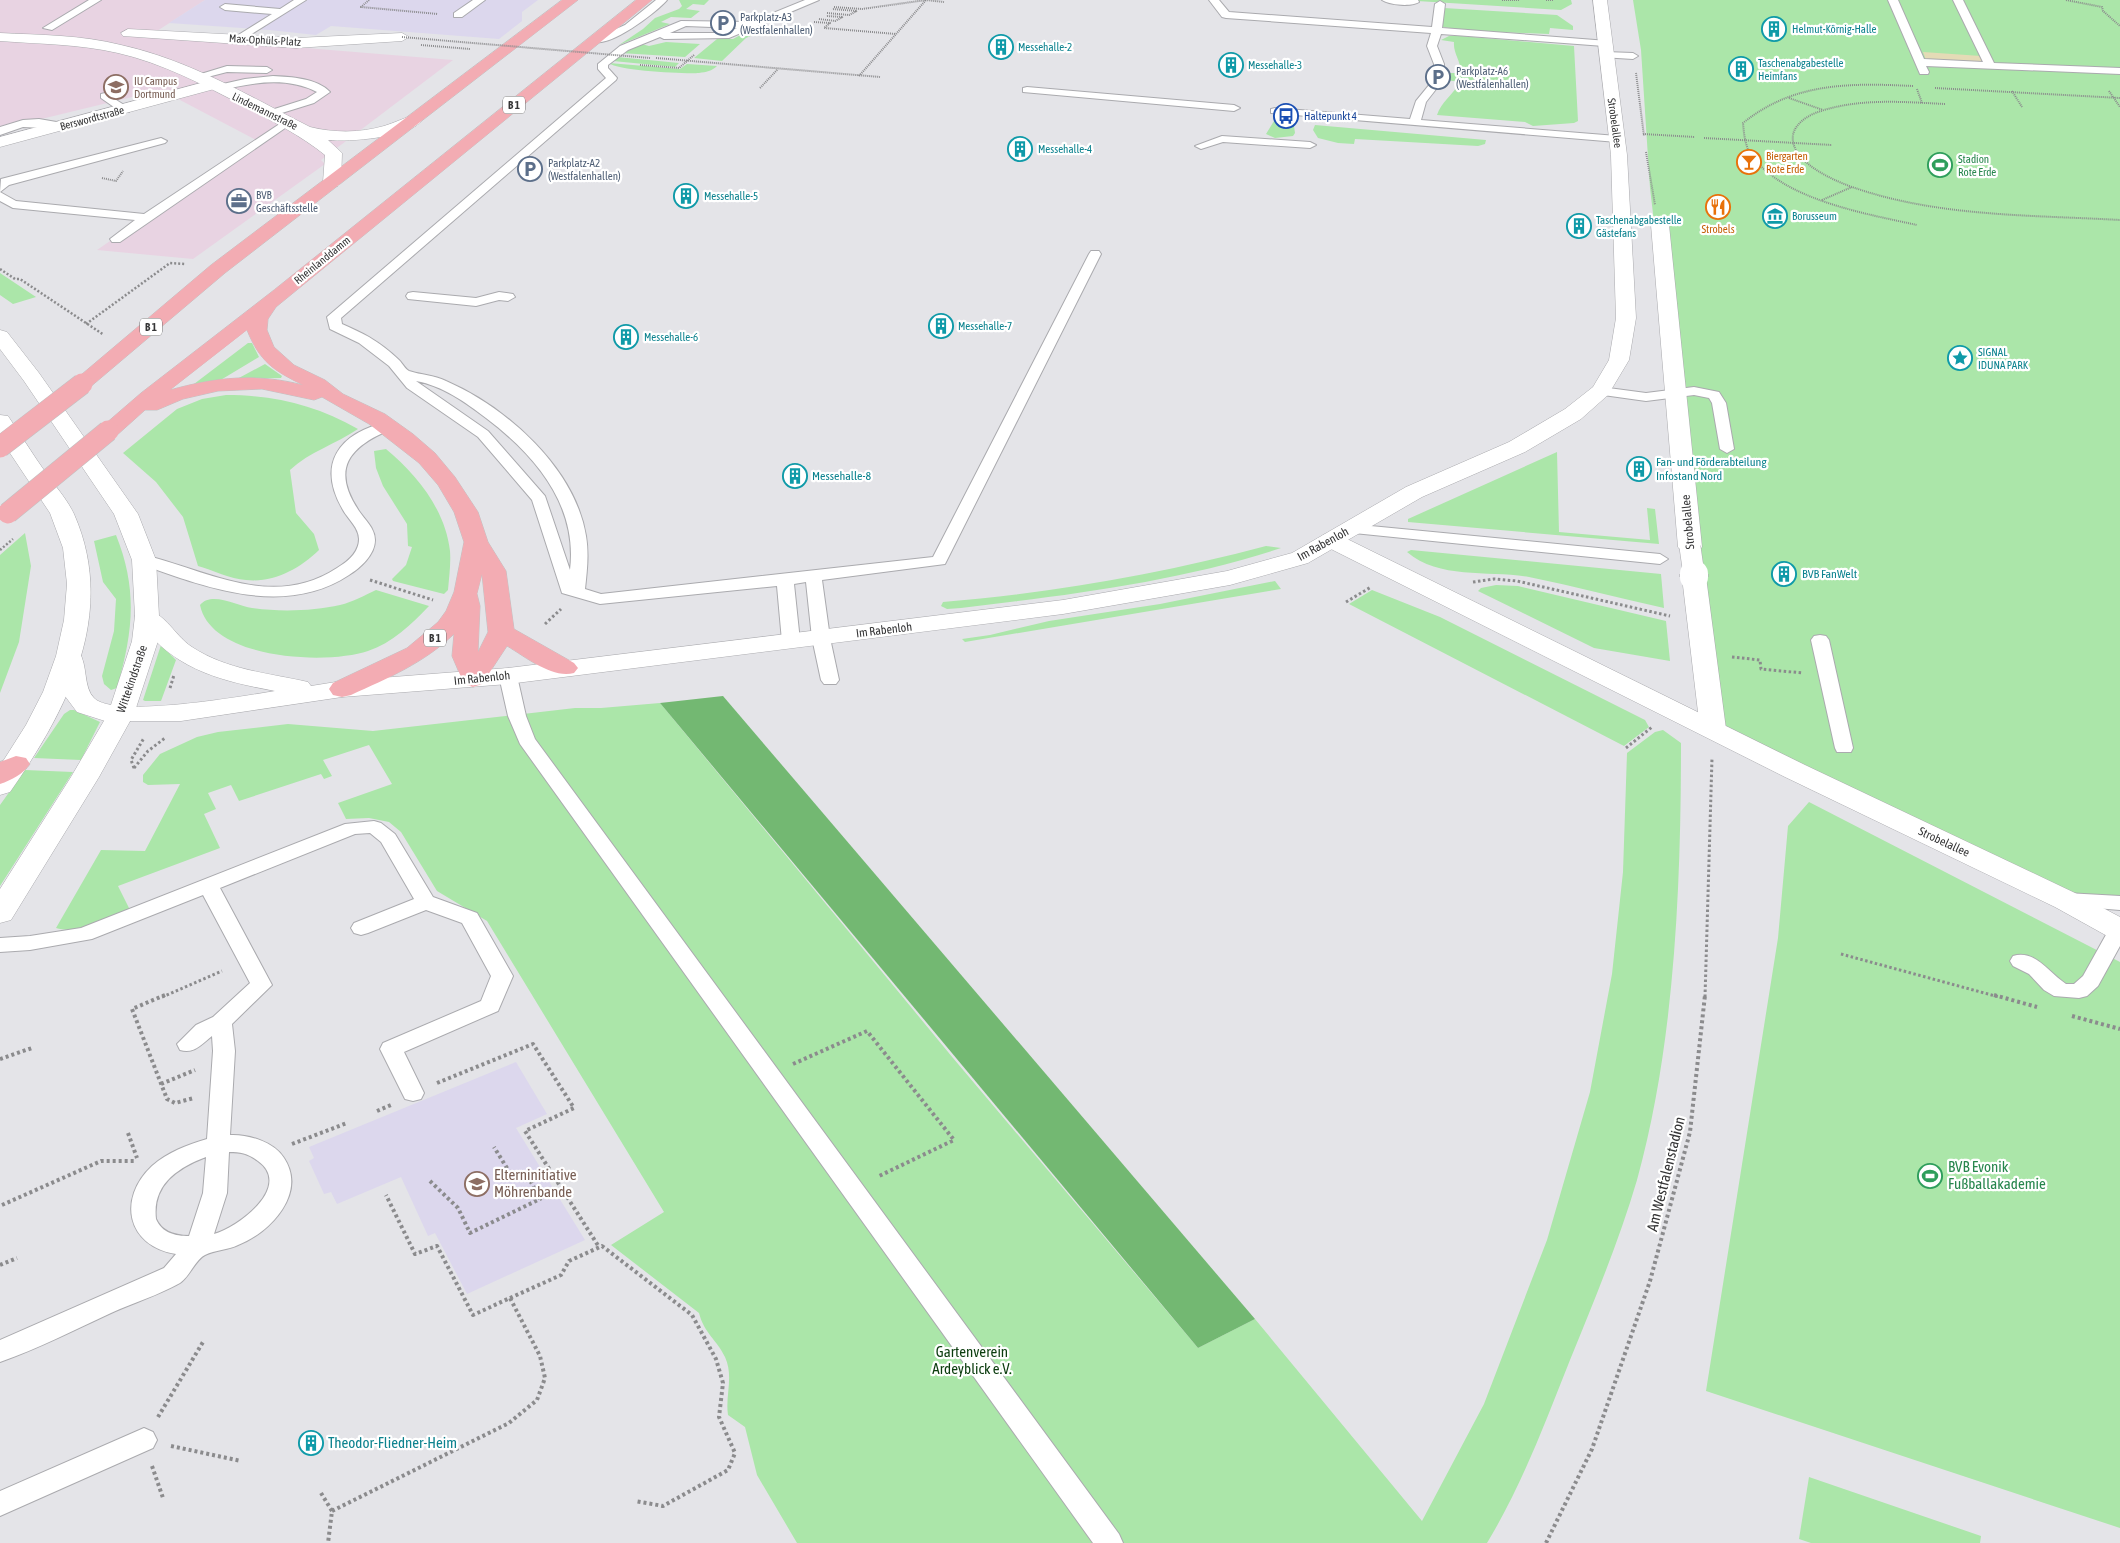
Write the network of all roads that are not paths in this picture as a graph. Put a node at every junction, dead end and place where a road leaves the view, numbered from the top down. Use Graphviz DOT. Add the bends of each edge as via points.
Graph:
graph roads {
  1 [pos="96,0"];
  2 [pos="301,0"];
  3 [pos="480,0"];
  4 [pos="571,0"];
  5 [pos="645,0"];
  6 [pos="662,0"];
  7 [pos="814,0"];
  8 [pos="1214,0"];
  9 [pos="1387,0"];
  10 [pos="1600,0"];
  11 [pos="1893,0"];
  12 [pos="1958,0"];
  13 [pos="1414,2"];
  14 [pos="1440,4"];
  15 [pos="225,8"];
  16 [pos="283,12"];
  17 [pos="458,15"];
  18 [pos="0,25"];
  19 [pos="751,25"];
  20 [pos="48,28"];
  21 [pos="1436,31"];
  22 [pos="134,34"];
  23 [pos="0,37"];
  24 [pos="402,38"];
  25 [pos="646,38"];
  26 [pos="238,39"];
  27 [pos="597,40"];
  28 [pos="106,46"];
  29 [pos="1604,49"];
  30 [pos="1634,56"];
  31 [pos="164,62"];
  32 [pos="1920,62"];
  33 [pos="1990,66"];
  34 [pos="2120,71"];
  35 [pos="265,72"];
  36 [pos="1925,73"];
  37 [pos="207,83"];
  38 [pos="1027,90"];
  39 [pos="105,96"];
  40 [pos="1234,108"];
  41 [pos="125,110"];
  42 [pos="1275,111"];
  43 [pos="274,119"];
  44 [pos="414,120"];
  45 [pos="1415,122"];
  46 [pos="64,126"];
  47 [pos="0,132"];
  48 [pos="306,132"];
  49 [pos="1617,139"];
  50 [pos="162,141"];
  51 [pos="0,142"];
  52 [pos="1310,145"];
  53 [pos="1201,146"];
  54 [pos="332,182"];
  55 [pos="0,188"];
  56 [pos="0,196"];
  57 [pos="146,218"];
  58 [pos="1660,225"];
  59 [pos="116,239"];
  60 [pos="1095,254"];
  61 [pos="413,296"];
  62 [pos="508,297"];
  63 [pos="273,300"];
  64 [pos="476,302"];
  65 [pos="492,312"];
  66 [pos="0,336"];
  67 [pos="402,373"];
  68 [pos="1601,390"];
  69 [pos="1677,392"];
  70 [pos="336,398"];
  71 [pos="130,414"];
  72 [pos="0,421"];
  73 [pos="387,426"];
  74 [pos="0,447"];
  75 [pos="1727,449"];
  76 [pos="4,516"];
  77 [pos="1340,535"];
  78 [pos="476,542"];
  79 [pos="1660,559"];
  80 [pos="144,560"];
  81 [pos="813,576"];
  82 [pos="786,580"];
  83 [pos="576,592"];
  84 [pos="466,593"];
  85 [pos="147,616"];
  86 [pos="501,632"];
  87 [pos="821,638"];
  88 [pos="1820,640"];
  89 [pos="791,641"];
  90 [pos="70,657"];
  91 [pos="565,668"];
  92 [pos="508,676"];
  93 [pos="474,679"];
  94 [pos="830,680"];
  95 [pos="331,690"];
  96 [pos="121,714"];
  97 [pos="1713,729"];
  98 [pos="1844,748"];
  99 [pos="8,769"];
  100 [pos="0,786"];
  101 [pos="208,885"];
  102 [pos="426,902"];
  103 [pos="0,914"];
  104 [pos="2120,921"];
  105 [pos="361,928"];
  106 [pos="0,944"];
  107 [pos="2020,961"];
  108 [pos="221,1022"];
  109 [pos="188,1044"];
  110 [pos="413,1093"];
  111 [pos="219,1144"];
  112 [pos="198,1246"];
  113 [pos="0,1351"];
  114 [pos="144,1440"];
  115 [pos="0,1504"];
  116 [pos="1109,1543"];
  1 -- 20 [label="lane"];
  2 -- 16 [label="lane"];
  3 -- 17 [label="lane"];
  4 -- 44 [label="main road, B 1"];
  5 -- 27 [label="main road, Rheinlanddamm / B 1"];
  6 -- 27 [label="lane" via="629,27"];
  7 -- 19 [label="lane"];
  8 -- 21 [label="lane" via="1226,15"];
  9 -- 13 [label="lane"];
  10 -- 29 [label="street, Strobelallee"];
  11 -- 32 [label="lane"];
  12 -- 33 [label="lane"];
  14 -- 21 [label="lane"];
  15 -- 16 [label="lane"];
  16 -- 26 [label="lane"];
  18 -- 20 [label="street"];
  19 -- 25 [label="lane" via="720,37 671,35"];
  20 -- 22 [label="street"];
  21 -- 29 [label="lane"];
  21 -- 45 [label="lane" via="1432,46 1439,64 1439,79 1421,101"];
  22 -- 26 [label="street, Max-Ophüls-Platz"];
  22 -- 28 [label="street" via="139,41 133,44"];
  22 -- 31 [label="street, Lindemannstraße"];
  23 -- 28 [label="street, Lindemannstraße"];
  24 -- 26 [label="street, Max-Ophüls-Platz" via="296,43"];
  25 -- 67 [label="lane" via="605,62 603,68 612,78 334,317 335,326 364,340"];
  27 -- 63 [label="main road, Rheinlanddamm / B 1"];
  28 -- 31 [label="street, Lindemannstraße"];
  29 -- 30 [label="lane"];
  29 -- 49 [label="street, Strobelallee"];
  31 -- 37 [label="street, Lindemannstraße"];
  32 -- 33 [label="lane"];
  32 -- 36 [label="lane"];
  33 -- 34 [label="lane"];
  35 -- 37 [label="lane" via="232,71"];
  37 -- 41 [label="street, Berswordtstraße"];
  37 -- 43 [label="street, Lindemannstraße"];
  37 -- 43 [label="lane" via="264,79 312,84 325,92"];
  38 -- 40 [label="lane"];
  39 -- 41 [label="lane"];
  41 -- 46 [label="street, Berswordtstraße"];
  42 -- 45 [label="lane"];
  43 -- 48 [label="street, Lindemannstraße"];
  43 -- 57 [label="lane"];
  44 -- 48 [label="street" via="352,135 325,136"];
  44 -- 54 [label="main road, B 1"];
  45 -- 49 [label="lane"];
  46 -- 47 [label="lane" via="28,122"];
  46 -- 51 [label="street, Berswordtstraße"];
  48 -- 54 [label="street, Lindemannstraße" via="334,153"];
  49 -- 68 [label="street, Strobelallee" via="1626,318 1619,360"];
  50 -- 55 [label="lane" via="21,173"];
  52 -- 53 [label="lane" via="1222,139"];
  54 -- 74 [label="main road, B 1, bridge" via="218,269 128,347"];
  56 -- 57 [label="lane" via="13,204"];
  57 -- 59 [label="lane"];
  58 -- 69 [label="street, Strobelallee"];
  60 -- 81 [label="lane" via="940,561"];
  61 -- 64 [label="lane"];
  62 -- 64 [label="lane"];
  63 -- 70 [label="main road, B 1" via="258,320 257,330 265,350 288,369 318,384"];
  63 -- 71 [label="main road, Rheinlanddamm / B 1" via="148,396"];
  64 -- 65 [label="lane" via="484,311"];
  66 -- 80 [label="street, Wittekindstraße" via="126,514"];
  67 -- 83 [label="lane" via="412,384 483,434 539,499 568,589"];
  67 -- 83 [label="lane" via="434,381 465,397 512,429 540,455 559,485 576,524 580,570"];
  68 -- 69 [label="lane" via="1646,398"];
  68 -- 77 [label="street, Im Rabenloh" via="1574,414 1517,447 1414,492"];
  69 -- 75 [label="lane" via="1694,391 1714,396 1719,403"];
  69 -- 97 [label="street, Strobelallee, bridge" via="1690,547"];
  70 -- 71 [label="main road, B 1" via="262,383 225,384 188,392"];
  70 -- 73 [label="main road, B 1"];
  71 -- 76 [label="main road, Rheinlanddamm / B 1, bridge"];
  72 -- 90 [label="street" via="62,513 74,550 79,581"];
  73 -- 78 [label="main road, B 1" via="427,458 447,482 466,512"];
  73 -- 80 [label="lane" via="363,434 337,462 339,490 367,538 365,550 358,560 343,572 299,590 278,592 252,590 200,578"];
  77 -- 79 [label="lane"];
  77 -- 87 [label="street, Im Rabenloh" via="1300,558 1221,580 1063,606"];
  77 -- 97 [label="street, Strobelallee" via="1433,591"];
  78 -- 84 [label="main road, B 1"];
  78 -- 86 [label="main road, B 1" via="494,571"];
  80 -- 85 [label="street, Wittekindstraße"];
  81 -- 82 [label="lane"];
  81 -- 87 [label="lane"];
  82 -- 83 [label="lane" via="600,599"];
  82 -- 89 [label="lane"];
  84 -- 93 [label="main road, B 1" via="466,656"];
  84 -- 95 [label="main road, B 1" via="452,618 428,645 410,657"];
  85 -- 95 [label="street" via="181,651 206,665 234,674"];
  85 -- 96 [label="street, Wittekindstraße" via="145,641"];
  86 -- 91 [label="main road"];
  86 -- 93 [label="main road"];
  87 -- 89 [label="street, Im Rabenloh"];
  87 -- 94 [label="lane"];
  88 -- 98 [label="lane"];
  89 -- 91 [label="street, Im Rabenloh"];
  90 -- 96 [label="street, Im Rabenloh" via="78,696 86,706 105,713"];
  90 -- 99 [label="street" via="45,712"];
  91 -- 92 [label="street, Im Rabenloh"];
  92 -- 93 [label="street, Im Rabenloh"];
  92 -- 116 [label="lane" via="526,740"];
  93 -- 95 [label="street, Im Rabenloh"];
  95 -- 96 [label="street, Im Rabenloh" via="182,713"];
  96 -- 103 [label="street, Wittekindstraße"];
  97 -- 104 [label="street, Strobelallee" via="2065,900"];
  99 -- 100 [label="street"];
  101 -- 102 [label="lane" via="352,828 374,827 388,838"];
  101 -- 106 [label="lane" via="85,934 30,943"];
  101 -- 108 [label="lane" via="261,985"];
  102 -- 105 [label="lane"];
  102 -- 110 [label="lane" via="470,918 502,976 490,1006 391,1049"];
  104 -- 107 [label="lane" via="2091,981 2079,991 2062,991 2036,969"];
  108 -- 109 [label="lane" via="204,1030"];
  108 -- 111 [label="lane" via="224,1051"];
  111 -- 112 [label="lane" via="215,1193"];
  111 -- 112 [label="lane" via="176,1160 159,1174 146,1192 141,1210 145,1226 156,1238 176,1245"];
  111 -- 112 [label="lane" via="240,1143 268,1154 280,1170 281,1185 275,1202 262,1218 222,1241"];
  112 -- 113 [label="lane" via="173,1275"];
  114 -- 115 [label="lane"];
}
